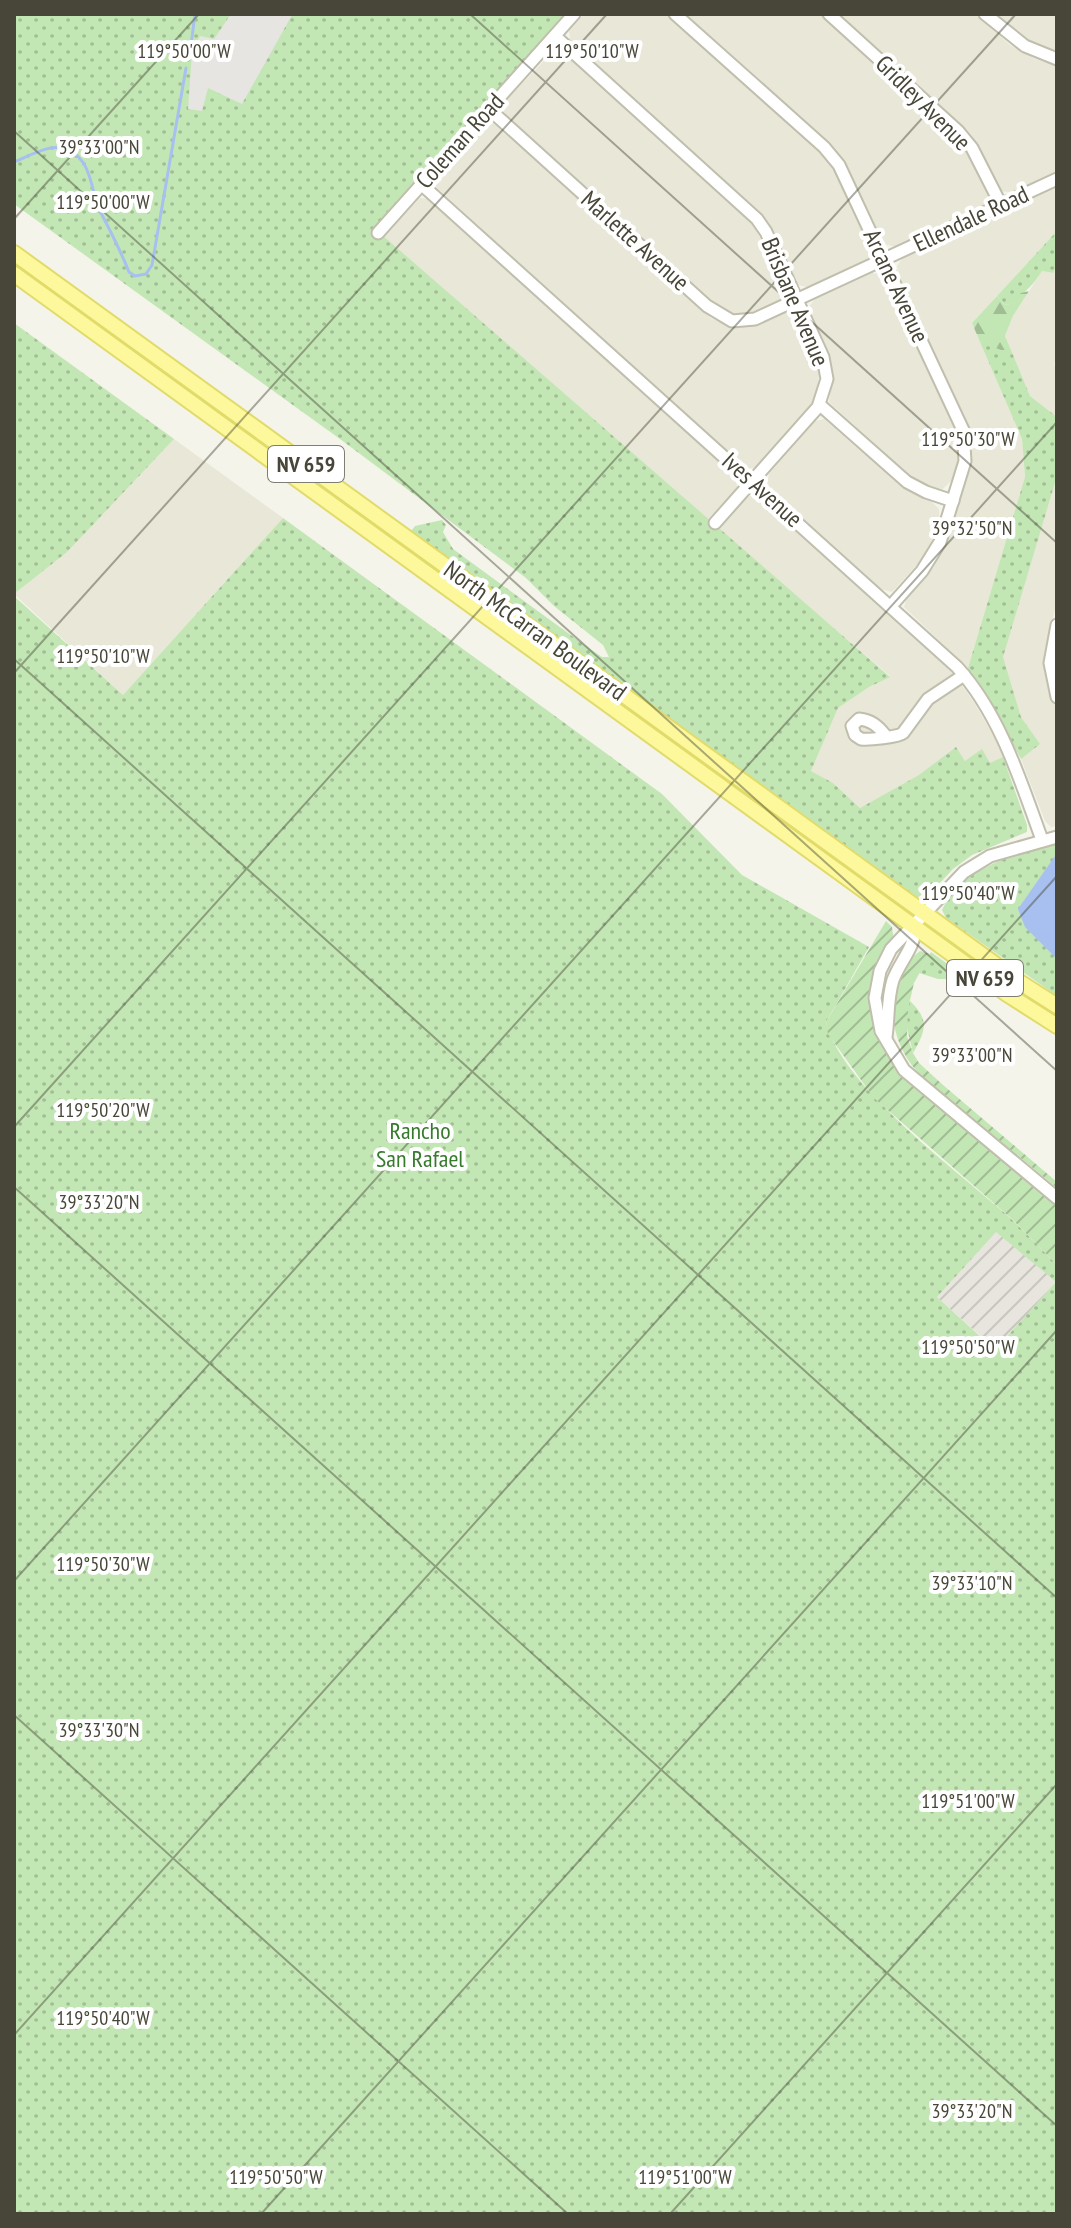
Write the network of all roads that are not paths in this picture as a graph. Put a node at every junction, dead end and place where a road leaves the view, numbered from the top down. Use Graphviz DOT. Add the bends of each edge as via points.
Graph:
graph roads {
  1 [pos="574,14"];
  2 [pos="675,14"];
  3 [pos="829,14"];
  4 [pos="985,14"];
  5 [pos="555,36"];
  6 [pos="1057,59"];
  7 [pos="489,109"];
  8 [pos="1057,179"];
  9 [pos="421,184"];
  10 [pos="1001,205"];
  11 [pos="378,233"];
  12 [pos="15,256"];
  13 [pos="884,259"];
  14 [pos="14,274"];
  15 [pos="797,300"];
  16 [pos="820,405"];
  17 [pos="752,481"];
  18 [pos="953,501"];
  19 [pos="715,523"];
  20 [pos="890,607"];
  21 [pos="518,618"];
  22 [pos="1057,625"];
  23 [pos="508,632"];
  24 [pos="964,675"];
  25 [pos="1057,697"];
  26 [pos="885,735"];
  27 [pos="1057,837"];
  28 [pos="1042,840"];
  29 [pos="926,914"];
  30 [pos="915,927"];
  31 [pos="1057,1006"];
  32 [pos="1057,1026"];
  33 [pos="1057,1198"];
  1 -- 5 [label="street, Coleman Road"];
  2 -- 13 [label="street, Arcane Avenue" via="832,156"];
  3 -- 10 [label="street, Gridley Avenue" via="958,131"];
  4 -- 6 [label="street" via="1025,46"];
  5 -- 7 [label="street, Coleman Road"];
  5 -- 15 [label="street, Brisbane Avenue" via="752,213"];
  7 -- 9 [label="street, Coleman Road"];
  7 -- 15 [label="street, Marlette Avenue" via="717,314 749,321"];
  8 -- 10 [label="street, Ellendale Road"];
  9 -- 11 [label="street, Coleman Road"];
  9 -- 17 [label="street, Ives Avenue"];
  10 -- 13 [label="street, Ellendale Road"];
  12 -- 21 [label="main road, North McCarran Boulevard / NV 659"];
  13 -- 15 [label="street, Ellendale Road"];
  13 -- 18 [label="street, Arcane Avenue" via="963,430 965,461"];
  14 -- 23 [label="main road, North McCarran Boulevard / NV 659"];
  15 -- 16 [label="street, Brisbane Avenue" via="826,368"];
  16 -- 17 [label="street, Brisbane Avenue"];
  16 -- 18 [label="street" via="907,482"];
  17 -- 19 [label="street, Brisbane Avenue"];
  17 -- 20 [label="street, Ives Avenue"];
  18 -- 20 [label="street, Arcane Avenue" via="935,553"];
  20 -- 24 [label="street, Ives Avenue"];
  21 -- 23 [label="main road"];
  21 -- 29 [label="main road, North McCarran Boulevard / NV 659"];
  22 -- 25 [label="street" via="1050,663"];
  23 -- 30 [label="main road, North McCarran Boulevard / NV 659"];
  24 -- 26 [label="street" via="928,699 903,733"];
  24 -- 28 [label="street, Ives Avenue" via="1015,761"];
  27 -- 28 [label="street"];
  28 -- 29 [label="street" via="976,864"];
  29 -- 30 [label="street"];
  29 -- 31 [label="main road, North McCarran Boulevard / NV 659"];
  30 -- 32 [label="main road, North McCarran Boulevard / NV 659"];
  30 -- 33 [label="street" via="891,990 886,1037 897,1060 915,1081"];
}
